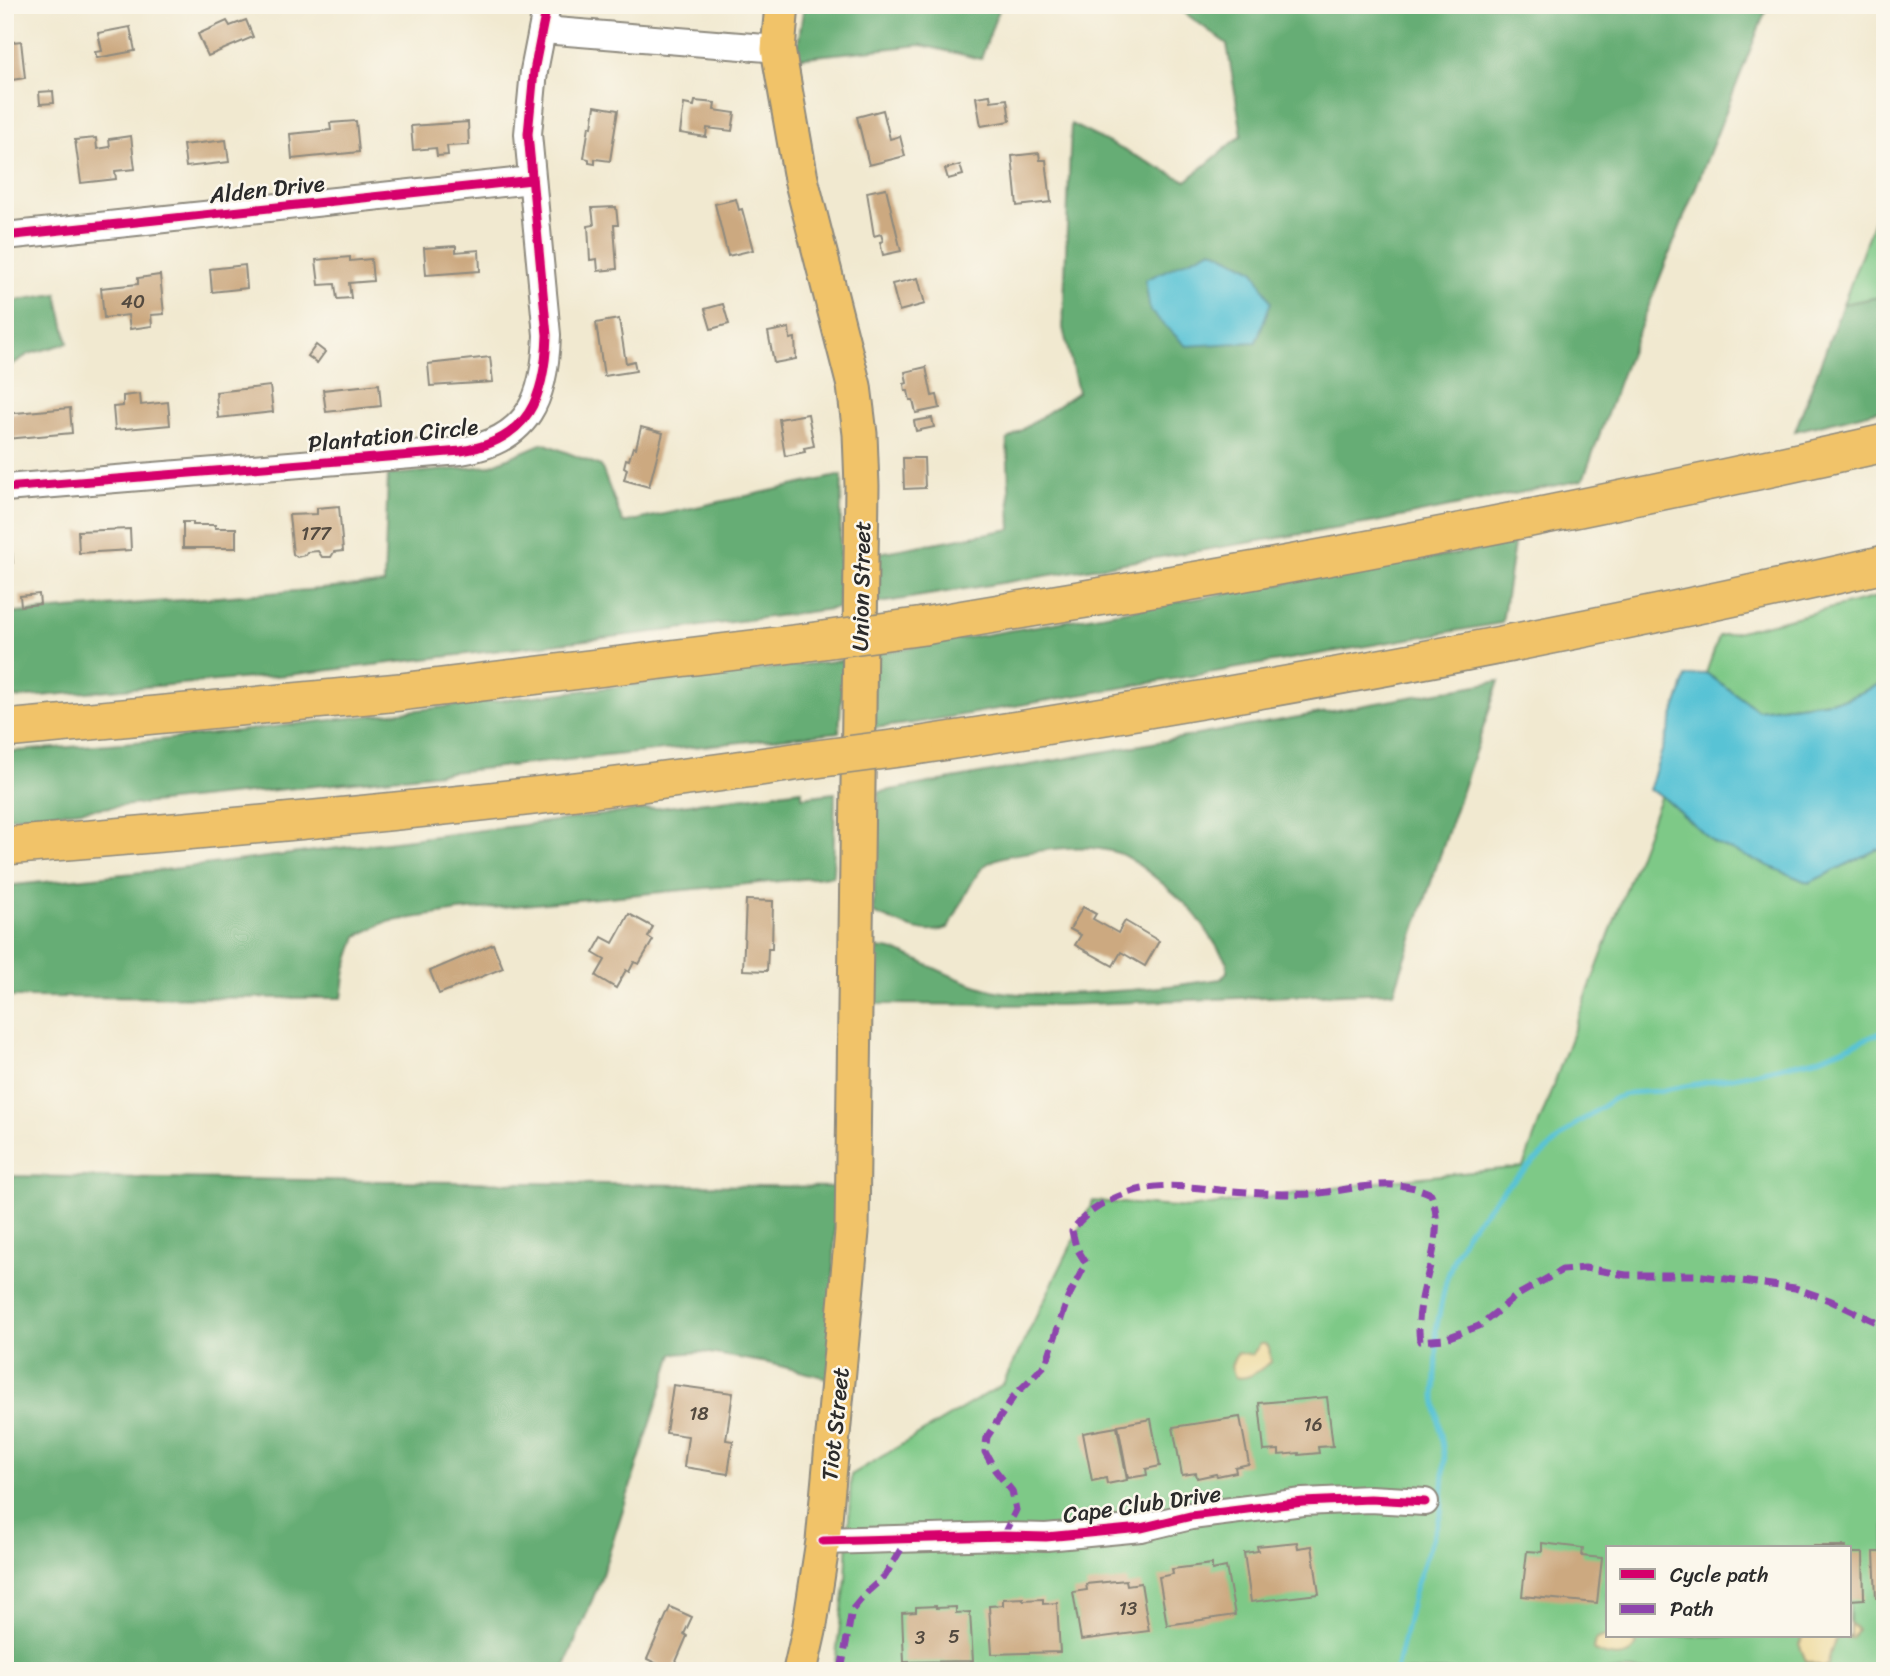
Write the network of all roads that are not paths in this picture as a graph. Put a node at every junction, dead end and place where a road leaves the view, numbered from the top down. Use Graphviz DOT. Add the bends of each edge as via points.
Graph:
graph roads {
  1 [pos="782,5"];
  2 [pos="545,18"];
  3 [pos="778,49"];
  4 [pos="532,180"];
  5 [pos="5,236"];
  6 [pos="1885,443"];
  7 [pos="5,488"];
  8 [pos="1885,564"];
  9 [pos="5,729"];
  10 [pos="5,846"];
  11 [pos="854,1175"];
  12 [pos="1425,1503"];
  13 [pos="823,1541"];
  14 [pos="800,1671"];
  1 -- 3 [label="main road, Union Street"];
  2 -- 3 [label="street"];
  2 -- 4 [label="street, Plantation Circle" via="528,134"];
  3 -- 11 [label="main road, Union Street" via="800,179 852,379 861,450"];
  4 -- 5 [label="street, Alden Drive"];
  4 -- 7 [label="street, Plantation Circle" via="548,335 547,367 527,418 509,435 486,447 461,451"];
  6 -- 9 [label="highway, bridge" via="1415,541 924,626 386,694"];
  8 -- 10 [label="highway, bridge" via="1407,663 915,746 394,811"];
  11 -- 13 [label="main road, Tiot Street"];
  12 -- 13 [label="street, Cape Club Drive" via="1370,1499 1303,1502 1191,1516 1141,1528 1046,1537"];
  13 -- 14 [label="main road, Tiot Street"];
}
